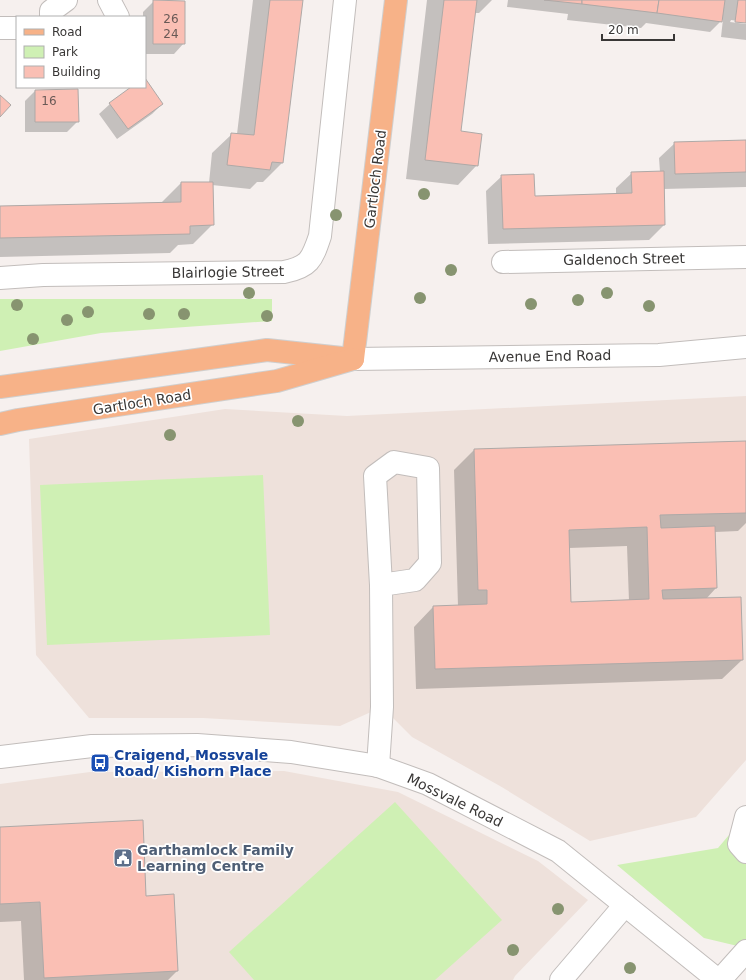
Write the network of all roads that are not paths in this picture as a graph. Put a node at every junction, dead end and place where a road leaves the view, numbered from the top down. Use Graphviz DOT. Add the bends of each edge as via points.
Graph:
graph roads {
  1 [pos="66,0"];
  2 [pos="110,0"];
  3 [pos="345,0"];
  4 [pos="396,0"];
  5 [pos="51,16"];
  6 [pos="118,16"];
  7 [pos="0,28"];
  8 [pos="16,28"];
  9 [pos="746,257"];
  10 [pos="503,262"];
  11 [pos="0,278"];
  12 [pos="746,347"];
  13 [pos="353,359"];
  14 [pos="0,387"];
  15 [pos="0,424"];
  16 [pos="381,585"];
  17 [pos="0,757"];
  18 [pos="378,766"];
  19 [pos="746,817"];
  20 [pos="746,852"];
  21 [pos="625,905"];
  22 [pos="746,951"];
  23 [pos="561,980"];
  24 [pos="719,980"];
  1 -- 5 [label="street" via="51,11"];
  2 -- 6 [label="street"];
  3 -- 11 [label="street, Blairlogie Street" via="320,236 308,263 298,269 284,272 43,275"];
  4 -- 13 [label="main road, Gartloch Road"];
  7 -- 8 [label="street"];
  9 -- 10 [label="street, Galdenoch Street"];
  12 -- 13 [label="street, Avenue End Road" via="659,355"];
  13 -- 14 [label="main road" via="267,350"];
  13 -- 15 [label="main road, Gartloch Road" via="277,381"];
  16 -- 16 [label="street" via="375,476 394,462 428,468 430,563 415,580"];
  16 -- 18 [label="street" via="382,707"];
  17 -- 18 [label="street, Mossvale Road" via="92,746 197,745 292,752"];
  18 -- 21 [label="street, Mossvale Road" via="428,784 558,851"];
  19 -- 20 [label="street" via="739,844"];
  21 -- 23 [label="street"];
  21 -- 24 [label="street, Mossvale Road"];
  22 -- 24 [label="street"];
}
